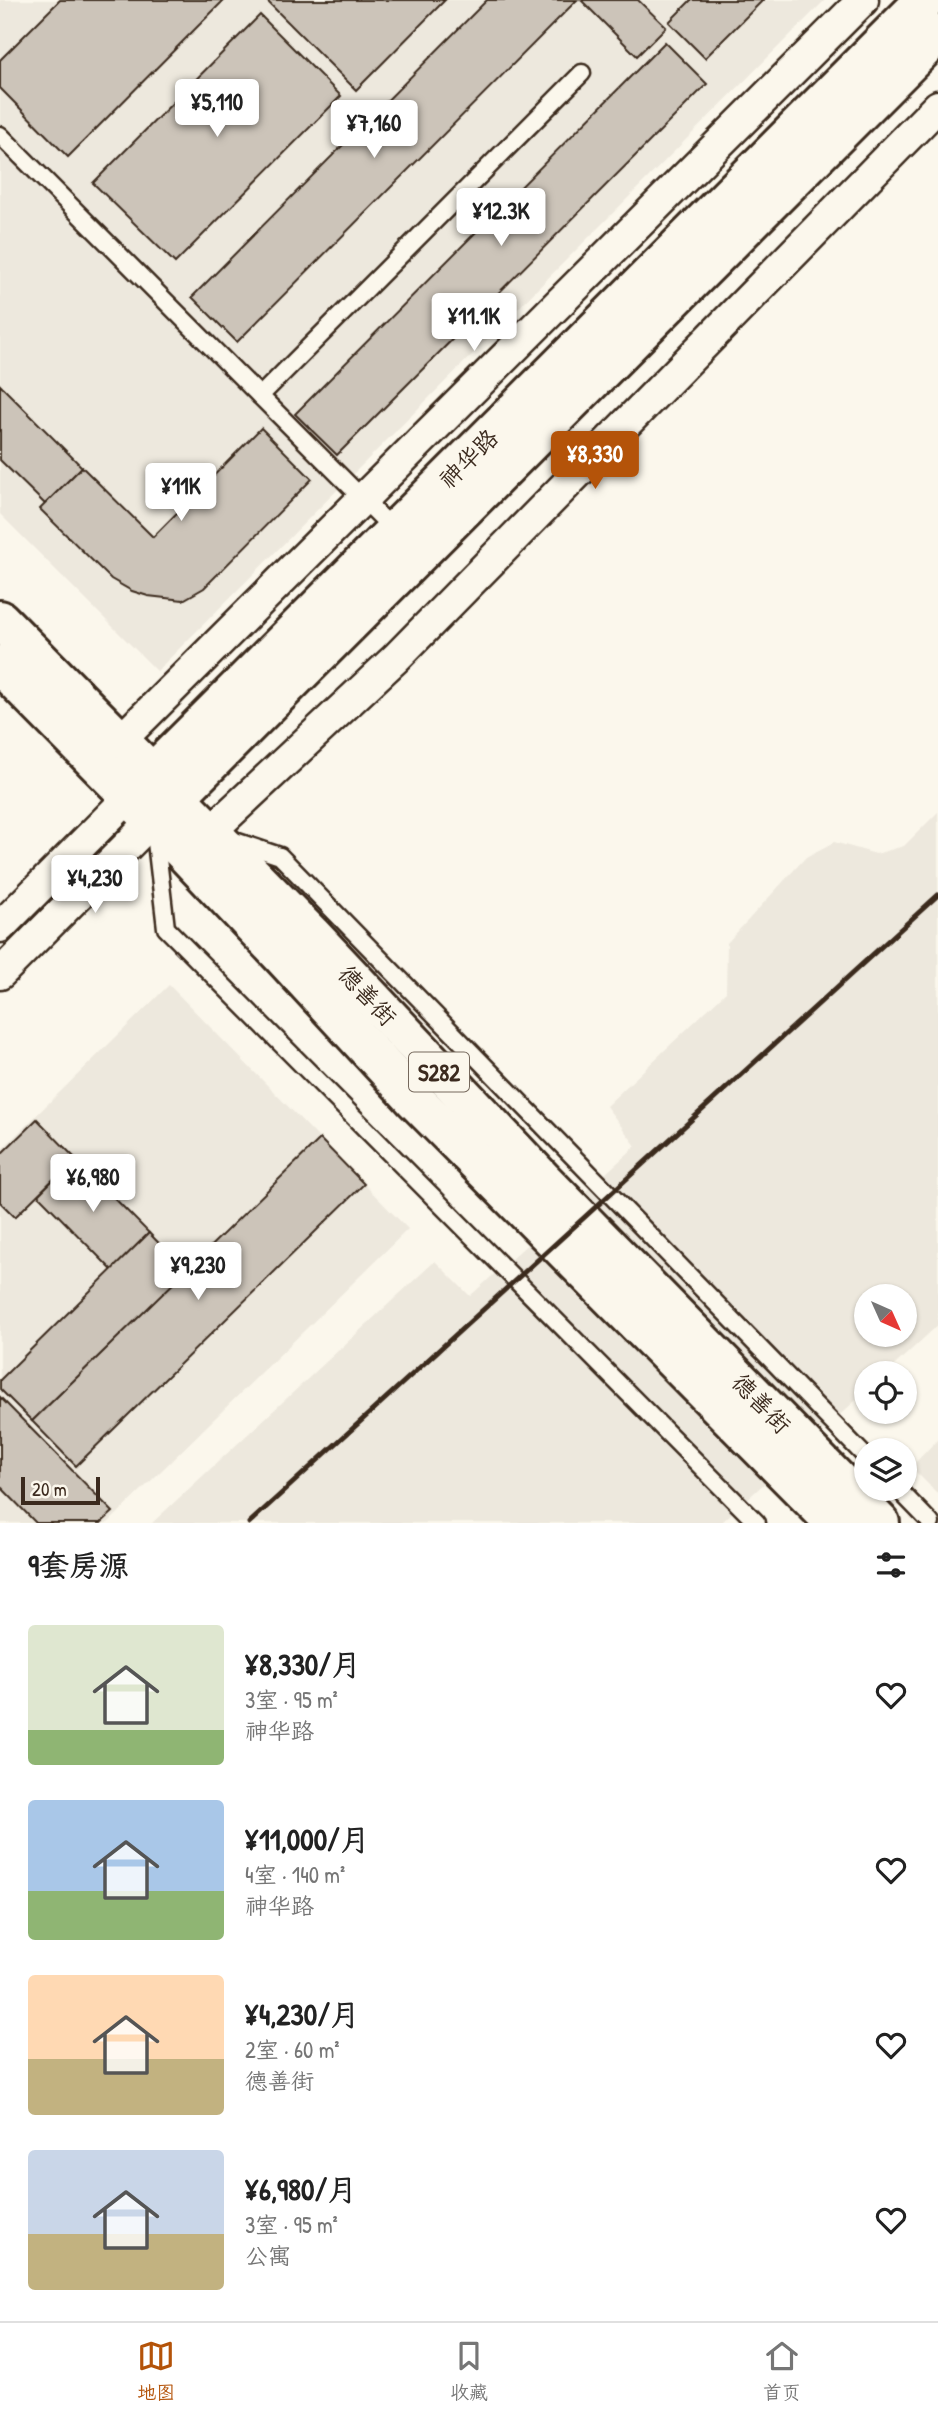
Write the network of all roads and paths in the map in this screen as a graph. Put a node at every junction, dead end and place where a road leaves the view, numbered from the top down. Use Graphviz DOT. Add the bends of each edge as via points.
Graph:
graph roads {
  1 [pos="863,0"];
  2 [pos="925,0"];
  3 [pos="938,34"];
  4 [pos="582,73"];
  5 [pos="938,106"];
  6 [pos="0,135"];
  7 [pos="260,396"];
  8 [pos="363,499"];
  9 [pos="395,531"];
  10 [pos="0,620"];
  11 [pos="0,665"];
  12 [pos="120,741"];
  13 [pos="153,797"];
  14 [pos="210,832"];
  15 [pos="0,927"];
  16 [pos="0,974"];
  17 [pos="854,1445"];
  18 [pos="910,1501"];
  19 [pos="757,1523"];
  20 [pos="835,1523"];
  21 [pos="880,1523"];
  22 [pos="931,1523"];
  1 -- 8 [label="street"];
  2 -- 9 [label="main road, 神华路"];
  3 -- 13 [label="main road, 神华路"];
  4 -- 7 [label="lane"];
  5 -- 14 [label="street" via="396,658"];
  6 -- 7 [label="lane"];
  7 -- 8 [label="lane"];
  8 -- 9 [label="lane"];
  8 -- 12 [label="street"];
  9 -- 13 [label="main road, 神华路"];
  10 -- 12 [label="main road, 德善街 / S282"];
  11 -- 13 [label="main road, 德善街 / S282"];
  12 -- 13 [label="main road, 德善街 / S282"];
  13 -- 14 [label="main road, 德善街 / S282"];
  13 -- 15 [label="street"];
  13 -- 16 [label="street"];
  13 -- 19 [label="lane" via="166,928"];
  13 -- 20 [label="main road, 德善街 / S282" via="281,954 415,1100"];
  14 -- 17 [label="lane" via="280,856"];
  14 -- 21 [label="main road, 德善街 / S282" via="541,1179"];
  18 -- 22 [label="lane"];
}
